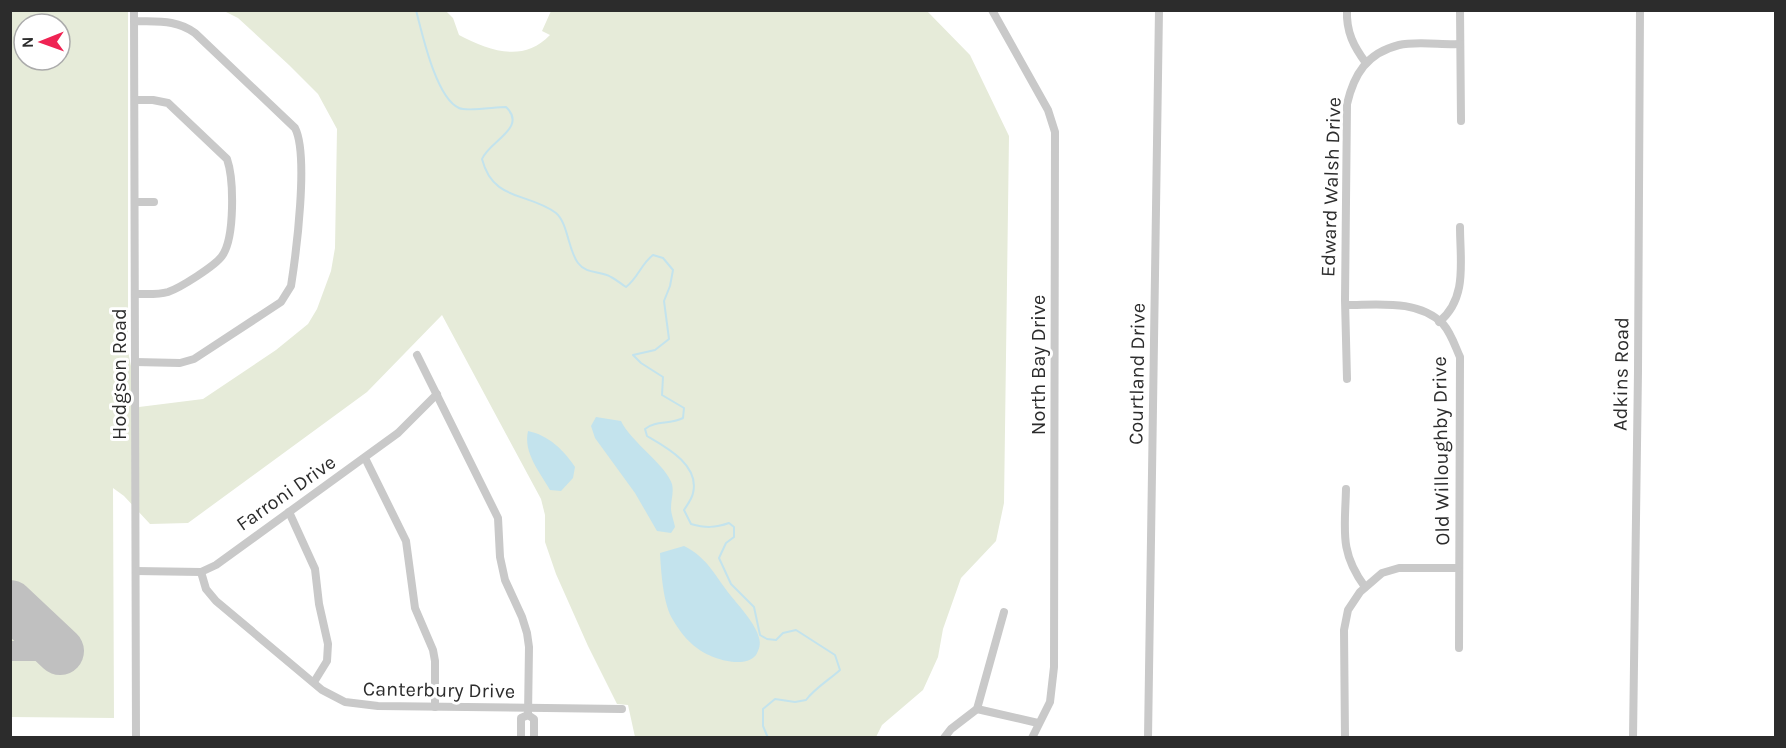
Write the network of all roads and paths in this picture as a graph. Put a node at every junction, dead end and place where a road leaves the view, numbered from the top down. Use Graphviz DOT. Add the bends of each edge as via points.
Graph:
graph roads {
  1 [pos="134,10"];
  2 [pos="992,10"];
  3 [pos="1159,10"];
  4 [pos="1347,10"];
  5 [pos="1460,10"];
  6 [pos="1640,10"];
  7 [pos="134,21"];
  8 [pos="1460,44"];
  9 [pos="1366,63"];
  10 [pos="135,100"];
  11 [pos="1461,122"];
  12 [pos="135,202"];
  13 [pos="154,202"];
  14 [pos="1460,227"];
  15 [pos="135,294"];
  16 [pos="1346,305"];
  17 [pos="1439,322"];
  18 [pos="417,355"];
  19 [pos="135,362"];
  20 [pos="1347,379"];
  21 [pos="437,394"];
  22 [pos="365,458"];
  23 [pos="1346,489"];
  24 [pos="289,512"];
  25 [pos="1458,568"];
  26 [pos="136,571"];
  27 [pos="201,572"];
  28 [pos="1365,586"];
  29 [pos="1004,612"];
  30 [pos="1459,648"];
  31 [pos="314,682"];
  32 [pos="435,707"];
  33 [pos="622,709"];
  34 [pos="977,709"];
  35 [pos="528,711"];
  36 [pos="1038,723"];
  37 [pos="1035,736"];
  38 [pos="136,738"];
  39 [pos="521,738"];
  40 [pos="534,738"];
  41 [pos="944,738"];
  42 [pos="1148,738"];
  43 [pos="1345,738"];
  44 [pos="1634,738"];
  1 -- 7 [label="street, Hodgson Road"];
  2 -- 36 [label="street, North Bay Drive" via="1048,110 1054,132 1054,667 1050,702"];
  3 -- 42 [label="street, Courtland Drive"];
  4 -- 9 [label="street" via="1350,36"];
  5 -- 8 [label="street"];
  6 -- 44 [label="street, Adkins Road"];
  7 -- 10 [label="street, Hodgson Road"];
  7 -- 19 [label="street" via="171,22 195,33 295,128 300,151 299,226 287,295 194,359 180,363"];
  8 -- 9 [label="street, Edward Walsh Drive" via="1400,45"];
  8 -- 11 [label="street"];
  9 -- 16 [label="street, Edward Walsh Drive" via="1352,82 1347,104"];
  10 -- 12 [label="street, Hodgson Road"];
  10 -- 15 [label="street" via="168,104 227,159 231,212 227,246 221,258 171,291"];
  12 -- 13 [label="street"];
  12 -- 15 [label="street, Hodgson Road"];
  14 -- 17 [label="street" via="1460,286 1455,305"];
  15 -- 19 [label="street, Hodgson Road"];
  16 -- 17 [label="street, Old Willoughby Drive" via="1410,306"];
  16 -- 20 [label="street, Edward Walsh Drive"];
  17 -- 25 [label="street, Old Willoughby Drive" via="1460,357"];
  18 -- 21 [label="street"];
  19 -- 26 [label="street, Hodgson Road"];
  21 -- 22 [label="street, Farroni Drive" via="398,433"];
  21 -- 35 [label="street" via="498,518 505,580 527,633"];
  22 -- 24 [label="street, Farroni Drive"];
  22 -- 32 [label="street" via="406,541 415,608 435,661"];
  23 -- 28 [label="street" via="1347,555"];
  24 -- 27 [label="street, Farroni Drive"];
  24 -- 31 [label="street" via="315,569 328,644 327,662"];
  25 -- 28 [label="street" via="1399,568 1382,573"];
  25 -- 30 [label="street, Old Willoughby Drive"];
  26 -- 27 [label="street"];
  26 -- 38 [label="street, Hodgson Road"];
  27 -- 31 [label="street, Canterbury Drive" via="206,589 216,601"];
  28 -- 43 [label="street" via="1348,610 1344,630"];
  29 -- 34 [label="street"];
  31 -- 32 [label="street, Canterbury Drive" via="353,704"];
  32 -- 35 [label="street, Canterbury Drive"];
  33 -- 35 [label="street, Canterbury Drive"];
  34 -- 36 [label="street"];
  34 -- 41 [label="street"];
  35 -- 39 [label="street" via="521,718"];
  35 -- 40 [label="street" via="534,719"];
  36 -- 37 [label="street, North Bay Drive"];
}
